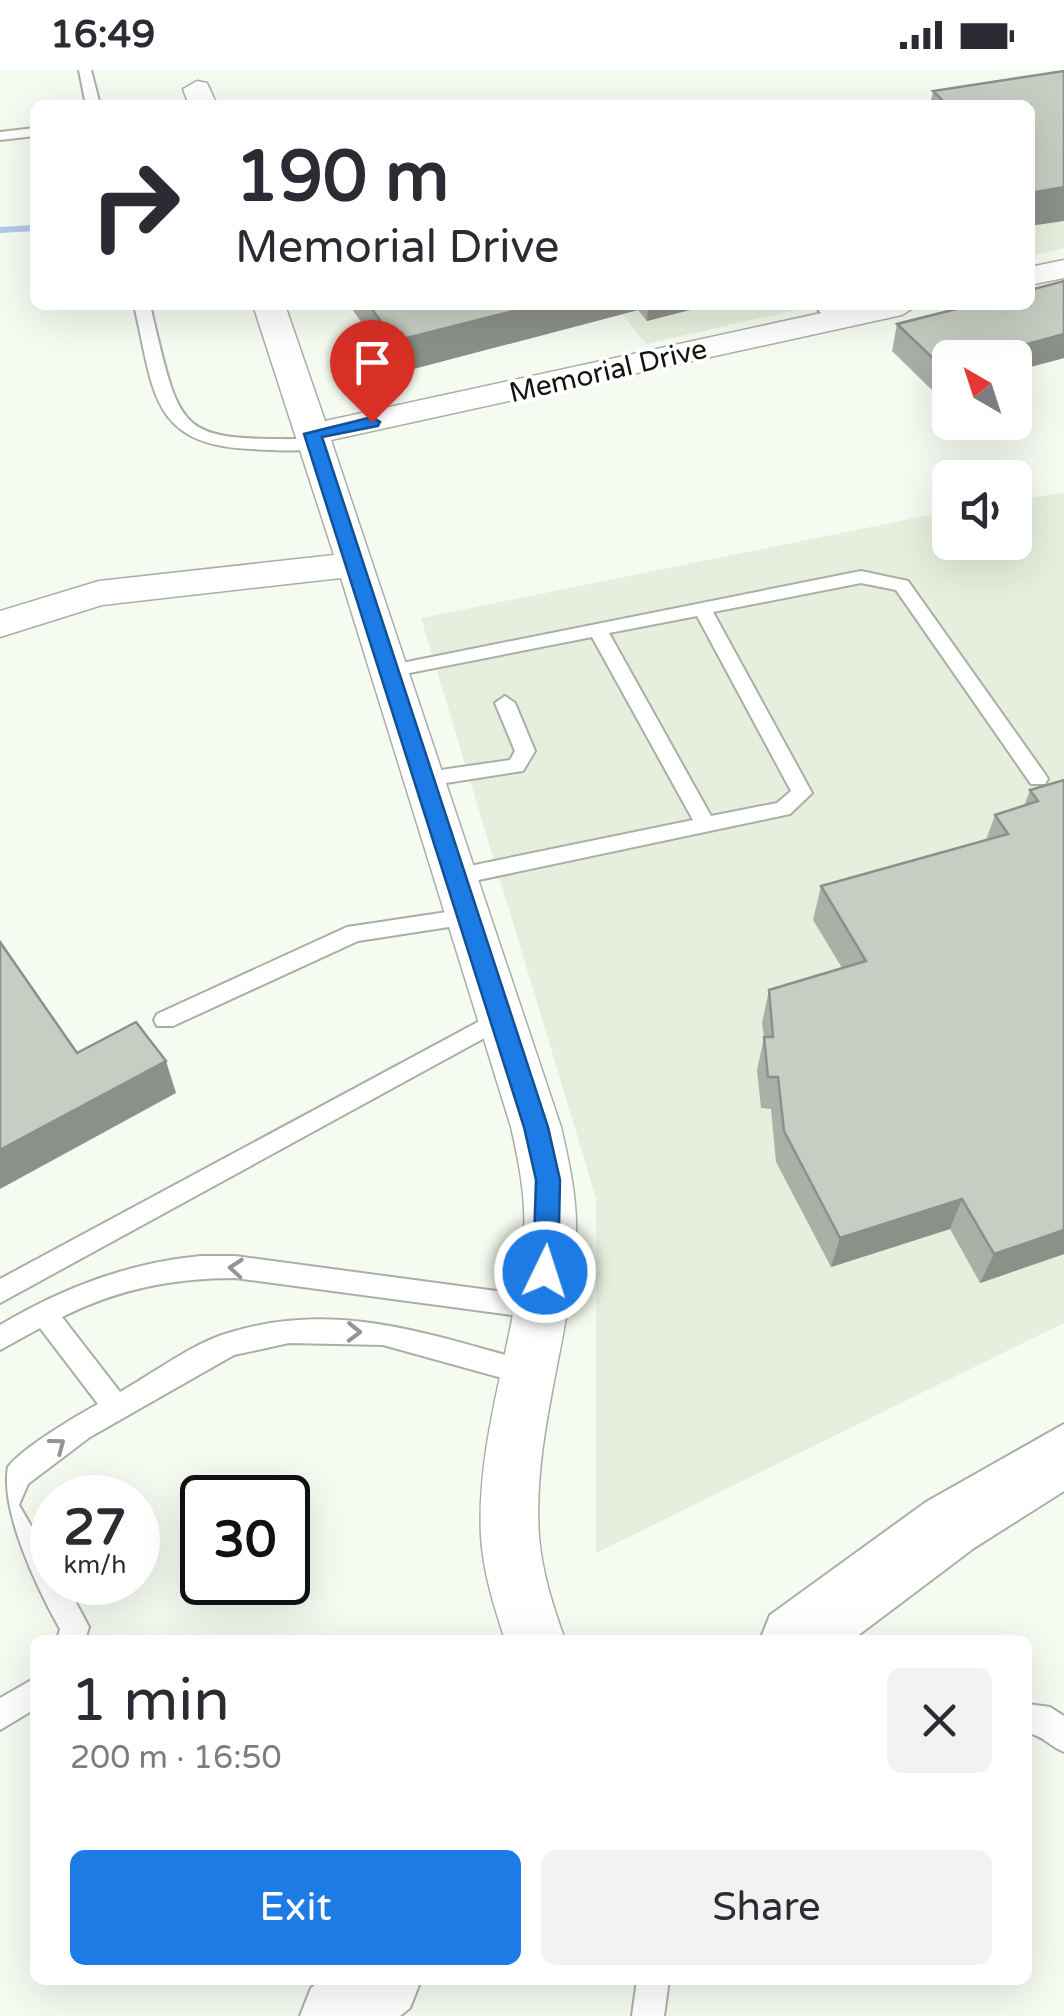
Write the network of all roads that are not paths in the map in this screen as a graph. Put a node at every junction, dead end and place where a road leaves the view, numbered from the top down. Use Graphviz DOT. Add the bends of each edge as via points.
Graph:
graph roads {
  1 [pos="84,70"];
  2 [pos="92,100"];
  3 [pos="30,133"];
  4 [pos="0,136"];
  5 [pos="1064,269"];
  6 [pos="1035,275"];
  7 [pos="143,310"];
  8 [pos="271,310"];
  9 [pos="829,312"];
  10 [pos="314,439"];
  11 [pos="356,564"];
  12 [pos="702,610"];
  13 [pos="0,624"];
  14 [pos="598,630"];
  15 [pos="390,671"];
  16 [pos="505,703"];
  17 [pos="427,779"];
  18 [pos="1038,780"];
  19 [pos="706,825"];
  20 [pos="461,897"];
  21 [pos="502,1018"];
  22 [pos="165,1020"];
  23 [pos="0,1292"];
  24 [pos="541,1308"];
  25 [pos="43,1312"];
  26 [pos="0,1338"];
  27 [pos="527,1373"];
  28 [pos="116,1407"];
  29 [pos="1064,1455"];
  30 [pos="2,1508"];
  31 [pos="73,1635"];
  32 [pos="534,1635"];
  33 [pos="801,1635"];
  34 [pos="30,1695"];
  35 [pos="0,1714"];
  36 [pos="1032,1720"];
  37 [pos="1064,1737"];
  38 [pos="376,1985"];
  39 [pos="652,1985"];
  40 [pos="339,2016"];
  41 [pos="648,2016"];
  1 -- 2 [label="lane"];
  3 -- 4 [label="lane"];
  5 -- 6 [label="street"];
  7 -- 10 [label="lane" via="167,408 182,428 220,446"];
  8 -- 10 [label="street"];
  9 -- 10 [label="street, Memorial Drive"];
  10 -- 11 [label="street"];
  11 -- 13 [label="street" via="99,593"];
  11 -- 15 [label="street"];
  12 -- 14 [label="lane"];
  12 -- 18 [label="lane" via="861,577 902,585"];
  12 -- 19 [label="lane" via="802,794 782,809"];
  14 -- 15 [label="lane"];
  14 -- 19 [label="lane"];
  15 -- 17 [label="street"];
  16 -- 17 [label="lane" via="525,751 516,766"];
  17 -- 20 [label="street"];
  19 -- 20 [label="lane"];
  20 -- 21 [label="street"];
  20 -- 22 [label="lane" via="355,933"];
  21 -- 23 [label="lane"];
  21 -- 24 [label="street" via="548,1180 550,1235"];
  24 -- 25 [label="lane, one-way" via="186,1265 118,1278"];
  24 -- 27 [label="street"];
  25 -- 26 [label="lane"];
  25 -- 28 [label="lane"];
  28 -- 27 [label="lane, one-way" via="229,1344 289,1332 384,1333"];
  27 -- 32 [label="street" via="507,1490 508,1540"];
  30 -- 28 [label="lane, one-way" via="18,1475"];
  29 -- 33 [label="main road" via="950,1525"];
  30 -- 31 [label="lane" via="75,1627"];
  34 -- 35 [label="lane"];
  36 -- 37 [label="lane" via="1050,1722"];
  38 -- 40 [label="main road"];
  39 -- 41 [label="lane"];
}
